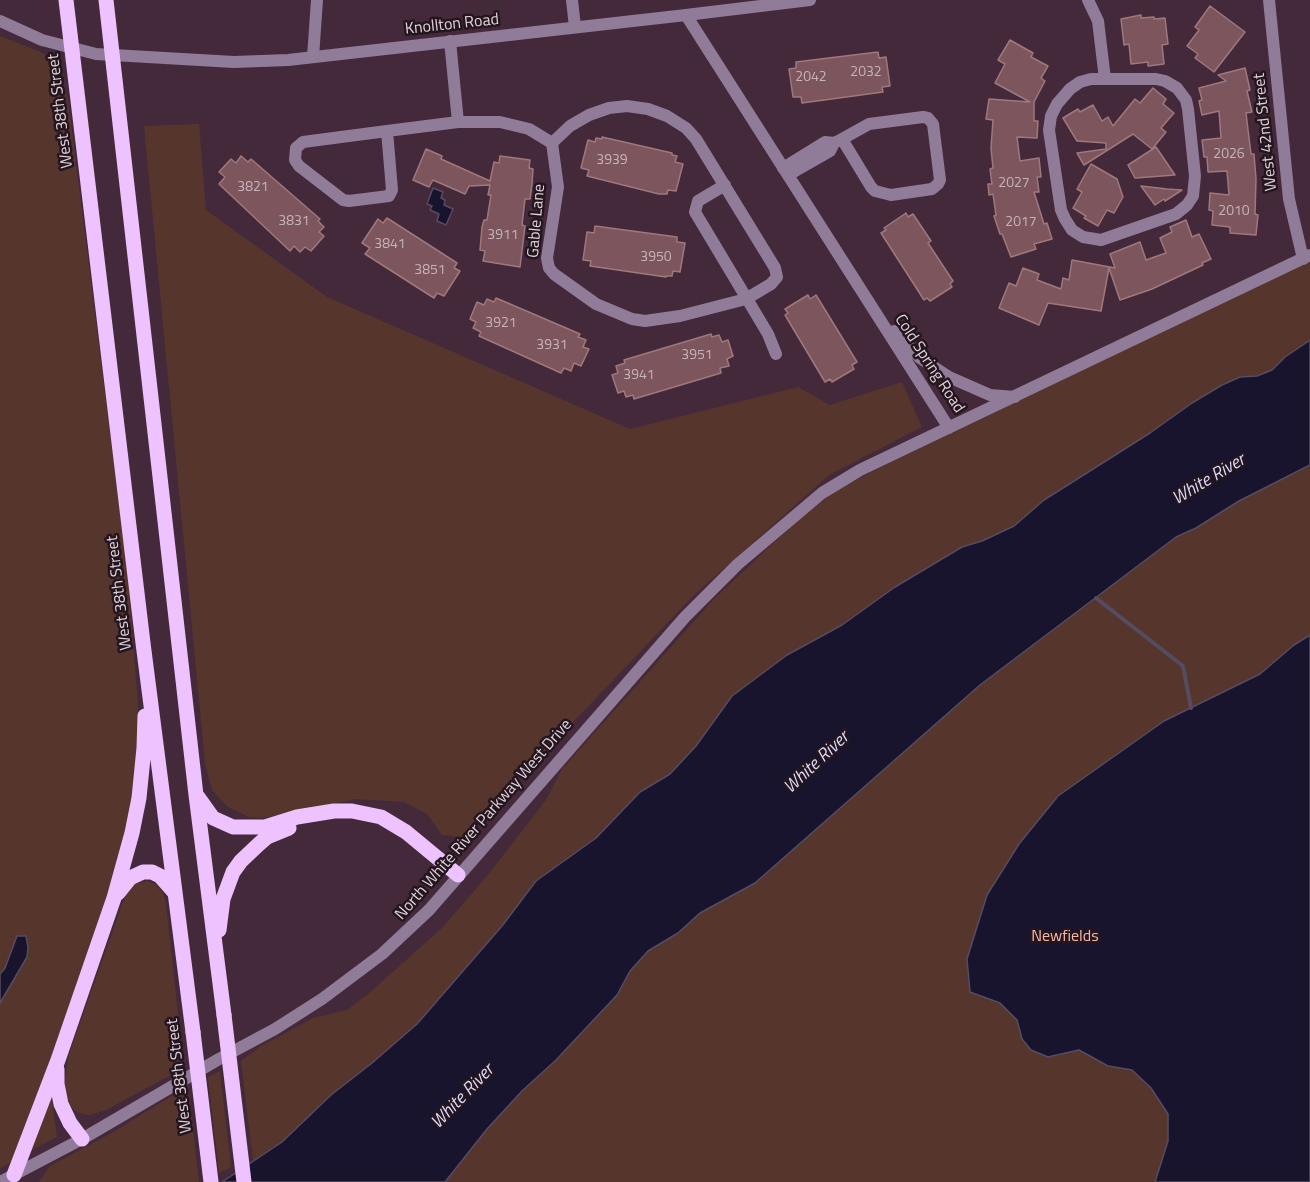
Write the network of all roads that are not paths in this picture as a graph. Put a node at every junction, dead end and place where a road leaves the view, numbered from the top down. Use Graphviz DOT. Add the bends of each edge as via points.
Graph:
graph roads {
  1 [pos="66,0"];
  2 [pos="106,0"];
  3 [pos="317,0"];
  4 [pos="572,0"];
  5 [pos="810,0"];
  6 [pos="1088,0"];
  7 [pos="1269,0"];
  8 [pos="686,15"];
  9 [pos="0,21"];
  10 [pos="575,27"];
  11 [pos="450,42"];
  12 [pos="72,48"];
  13 [pos="112,54"];
  14 [pos="313,57"];
  15 [pos="1105,79"];
  16 [pos="459,122"];
  17 [pos="387,131"];
  18 [pos="838,141"];
  19 [pos="552,143"];
  20 [pos="786,171"];
  21 [pos="725,185"];
  22 [pos="1306,257"];
  23 [pos="746,299"];
  24 [pos="876,314"];
  25 [pos="776,354"];
  26 [pos="1015,397"];
  27 [pos="949,428"];
  28 [pos="143,643"];
  29 [pos="196,795"];
  30 [pos="334,811"];
  31 [pos="458,875"];
  32 [pos="176,894"];
  33 [pos="114,898"];
  34 [pos="216,954"];
  35 [pos="58,1060"];
  36 [pos="82,1139"];
  37 [pos="7,1179"];
  38 [pos="211,1182"];
  39 [pos="244,1182"];
  1 -- 12 [label="main road, West 38th Street"];
  2 -- 13 [label="main road"];
  3 -- 14 [label="street"];
  4 -- 10 [label="street"];
  5 -- 8 [label="street, Knollton Road"];
  6 -- 15 [label="street" via="1098,21"];
  7 -- 22 [label="street, West 42nd Street" via="1289,199"];
  8 -- 10 [label="street, Knollton Road"];
  8 -- 20 [label="street, Cold Spring Road"];
  9 -- 12 [label="street" via="31,36"];
  10 -- 11 [label="street, Knollton Road"];
  11 -- 14 [label="street, Knollton Road"];
  11 -- 16 [label="street"];
  12 -- 13 [label="street, Knollton Road"];
  12 -- 28 [label="main road, West 38th Street"];
  13 -- 14 [label="street, Knollton Road" via="234,62"];
  13 -- 29 [label="main road"];
  15 -- 15 [label="street" via="1165,81 1181,92 1188,109 1195,182 1193,196 1176,214 1109,239 1093,240 1072,230 1061,210 1049,130 1057,104 1074,86"];
  16 -- 17 [label="street"];
  16 -- 19 [label="street" via="510,123"];
  17 -- 17 [label="street" via="303,142 296,148 295,160 343,200 388,196 392,190"];
  18 -- 18 [label="street" via="876,123 928,118 933,124 940,180 932,189 888,195 875,191"];
  18 -- 20 [label="street" via="825,142"];
  19 -- 21 [label="street, Gable Lane" via="574,123 596,112 618,107 648,109 686,128 702,146"];
  19 -- 23 [label="street, Gable Lane" via="558,187 547,258 554,274 596,304 638,320 680,316"];
  20 -- 24 [label="street, Cold Spring Road"];
  21 -- 23 [label="street" via="698,201 695,212"];
  21 -- 23 [label="street, Gable Lane" via="777,277"];
  22 -- 26 [label="street, Cold Spring Road"];
  23 -- 25 [label="street"];
  24 -- 26 [label="street" via="920,358 949,377 990,395"];
  24 -- 27 [label="street, Cold Spring Road"];
  26 -- 27 [label="street, Cold Spring Road"];
  27 -- 31 [label="street, North White River Parkway West Drive" via="835,484 738,564 686,616"];
  28 -- 32 [label="main road, West 38th Street"];
  28 -- 33 [label="main road" via="143,763 132,833"];
  29 -- 30 [label="main road" via="213,818 233,827 265,827"];
  29 -- 34 [label="main road"];
  30 -- 31 [label="main road" via="364,813 393,823"];
  30 -- 34 [label="main road" via="267,837 241,861 223,899"];
  31 -- 36 [label="street, North White River Parkway West Drive" via="397,942 330,993 275,1029"];
  32 -- 33 [label="main road" via="160,876 143,872 130,878"];
  32 -- 38 [label="main road, West 38th Street, bridge"];
  33 -- 35 [label="main road"];
  34 -- 39 [label="main road, bridge"];
  35 -- 36 [label="main road" via="61,1104"];
  35 -- 37 [label="main road"];
  36 -- 37 [label="street, North White River Parkway West Drive"];
}
